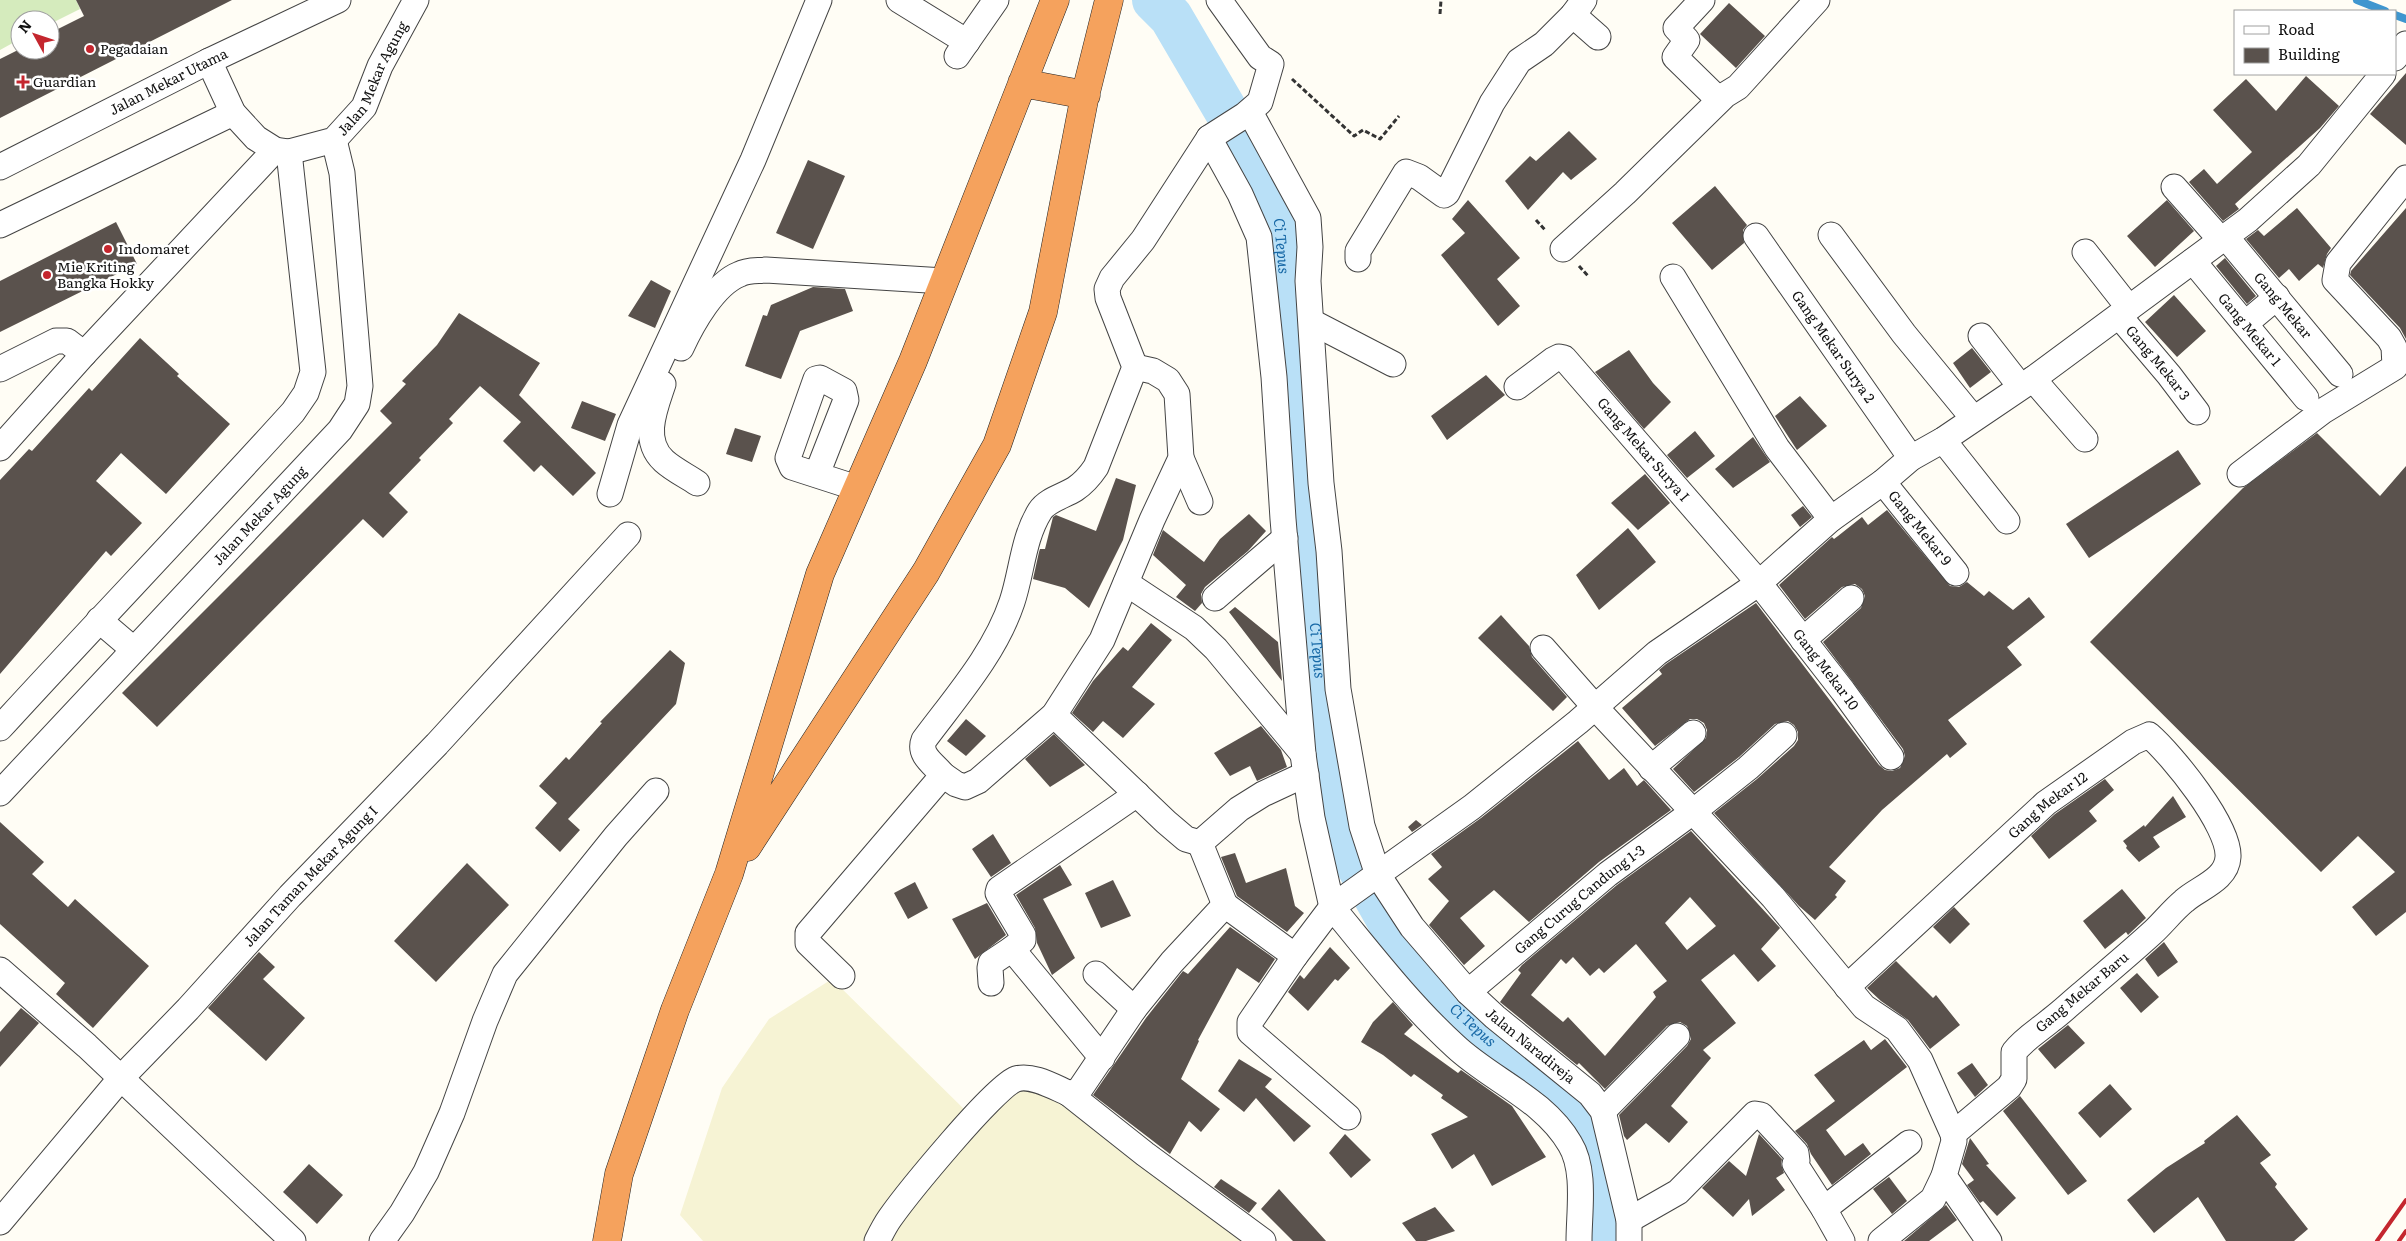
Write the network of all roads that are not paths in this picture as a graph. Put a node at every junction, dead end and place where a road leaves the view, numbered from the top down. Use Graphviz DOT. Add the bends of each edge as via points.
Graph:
graph roads {
  1 [pos="338,0"];
  2 [pos="416,0"];
  3 [pos="819,0"];
  4 [pos="899,0"];
  5 [pos="996,0"];
  6 [pos="1054,0"];
  7 [pos="1109,0"];
  8 [pos="1219,0"];
  9 [pos="1702,0"];
  10 [pos="1818,0"];
  11 [pos="1579,8"];
  12 [pos="1598,37"];
  13 [pos="2406,44"];
  14 [pos="2396,57"];
  15 [pos="209,60"];
  16 [pos="2381,75"];
  17 [pos="1022,83"];
  18 [pos="1086,95"];
  19 [pos="1719,100"];
  20 [pos="233,113"];
  21 [pos="1247,114"];
  22 [pos="1213,134"];
  23 [pos="334,140"];
  24 [pos="282,151"];
  25 [pos="0,167"];
  26 [pos="2406,178"];
  27 [pos="2174,187"];
  28 [pos="0,225"];
  29 [pos="1831,235"];
  30 [pos="1756,236"];
  31 [pos="2224,238"];
  32 [pos="1563,248"];
  33 [pos="2085,252"];
  34 [pos="1358,259"];
  35 [pos="2193,261"];
  36 [pos="1674,277"];
  37 [pos="944,281"];
  38 [pos="2277,297"];
  39 [pos="2124,312"];
  40 [pos="1312,322"];
  41 [pos="2246,323"];
  42 [pos="683,326"];
  43 [pos="1981,336"];
  44 [pos="84,354"];
  45 [pos="1393,364"];
  46 [pos="1135,367"];
  47 [pos="0,369"];
  48 [pos="2340,374"];
  49 [pos="2026,383"];
  50 [pos="1518,387"];
  51 [pos="2306,398"];
  52 [pos="2197,412"];
  53 [pos="1973,418"];
  54 [pos="2085,439"];
  55 [pos="1943,440"];
  56 [pos="0,448"];
  57 [pos="1181,458"];
  58 [pos="1911,458"];
  59 [pos="817,474"];
  60 [pos="2240,474"];
  61 [pos="1883,482"];
  62 [pos="697,483"];
  63 [pos="857,488"];
  64 [pos="610,494"];
  65 [pos="1200,502"];
  66 [pos="1831,518"];
  67 [pos="2007,521"];
  68 [pos="628,536"];
  69 [pos="1284,538"];
  70 [pos="1956,573"];
  71 [pos="1126,583"];
  72 [pos="1759,583"];
  73 [pos="1215,598"];
  74 [pos="1851,598"];
  75 [pos="99,620"];
  76 [pos="1803,640"];
  77 [pos="1543,648"];
  78 [pos="133,650"];
  79 [pos="1594,706"];
  80 [pos="1054,715"];
  81 [pos="0,728"];
  82 [pos="1693,733"];
  83 [pos="1784,735"];
  84 [pos="1891,757"];
  85 [pos="1304,764"];
  86 [pos="1651,768"];
  87 [pos="943,775"];
  88 [pos="656,791"];
  89 [pos="0,793"];
  90 [pos="1137,794"];
  91 [pos="1694,811"];
  92 [pos="1200,843"];
  93 [pos="2228,858"];
  94 [pos="729,874"];
  95 [pos="1373,878"];
  96 [pos="1336,904"];
  97 [pos="1225,906"];
  98 [pos="1012,949"];
  99 [pos="1295,956"];
  100 [pos="0,970"];
  101 [pos="1096,974"];
  102 [pos="842,976"];
  103 [pos="991,983"];
  104 [pos="1847,987"];
  105 [pos="1468,992"];
  106 [pos="1134,1009"];
  107 [pos="1677,1036"];
  108 [pos="1102,1058"];
  109 [pos="121,1078"];
  110 [pos="1068,1092"];
  111 [pos="1602,1111"];
  112 [pos="1348,1117"];
  113 [pos="1953,1134"];
  114 [pos="1909,1143"];
  115 [pos="1944,1176"];
  116 [pos="1824,1209"];
  117 [pos="0,1222"];
  118 [pos="1629,1231"];
  119 [pos="293,1241"];
  120 [pos="382,1241"];
  121 [pos="607,1241"];
  122 [pos="877,1241"];
  123 [pos="1263,1241"];
  124 [pos="1579,1241"];
  125 [pos="1842,1241"];
  126 [pos="1881,1241"];
  127 [pos="1989,1241"];
  1 -- 15 [label="street, Jalan Mekar Utama"];
  2 -- 23 [label="street, Jalan Mekar Agung" via="380,66 364,107"];
  3 -- 42 [label="street"];
  4 -- 5 [label="street" via="962,49"];
  6 -- 17 [label="highway"];
  7 -- 18 [label="highway"];
  8 -- 21 [label="street" via="1260,57 1271,64 1260,102"];
  9 -- 19 [label="street" via="1676,28 1687,40 1675,57"];
  10 -- 19 [label="street" via="1738,87"];
  11 -- 12 [label="street"];
  11 -- 34 [label="street" via="1544,44 1519,61 1492,103 1447,193 1444,195 1406,172 1358,251"];
  13 -- 14 [label="street"];
  15 -- 20 [label="street"];
  15 -- 25 [label="street, Jalan Mekar Utama"];
  16 -- 31 [label="street" via="2310,165"];
  17 -- 18 [label="highway"];
  17 -- 37 [label="highway"];
  18 -- 94 [label="highway" via="1043,312 997,445 926,572"];
  19 -- 32 [label="street" via="1625,193"];
  20 -- 24 [label="street" via="256,138"];
  20 -- 28 [label="street"];
  21 -- 22 [label="street"];
  21 -- 40 [label="street, Jalan Naradireja" via="1308,218"];
  22 -- 46 [label="street" via="1144,240 1106,289"];
  22 -- 69 [label="street" via="1259,237 1274,377"];
  23 -- 24 [label="street, Jalan Mekar Agung"];
  23 -- 78 [label="street, Jalan Mekar Agung" via="342,173 360,386 357,404 340,430"];
  24 -- 44 [label="street"];
  24 -- 75 [label="street" via="313,372 306,393 293,412 188,528"];
  26 -- 60 [label="street" via="2338,263 2335,280 2389,338 2394,347 2395,367 2323,411"];
  27 -- 31 [label="street, Gang Mekar"];
  29 -- 53 [label="street" via="1904,334"];
  30 -- 58 [label="street, Gang Mekar Surya 2"];
  31 -- 35 [label="street"];
  31 -- 38 [label="street, Gang Mekar"];
  33 -- 39 [label="street, Gang Mekar 3"];
  35 -- 39 [label="street"];
  35 -- 41 [label="street, Gang Mekar 1"];
  36 -- 66 [label="street" via="1777,448"];
  37 -- 42 [label="street" via="766,270 740,273 722,284"];
  37 -- 63 [label="highway"];
  38 -- 41 [label="street"];
  38 -- 48 [label="street, Gang Mekar"];
  39 -- 49 [label="street"];
  39 -- 52 [label="street, Gang Mekar 3"];
  40 -- 45 [label="street"];
  40 -- 95 [label="street, Jalan Naradireja" via="1338,689"];
  41 -- 51 [label="street, Gang Mekar 1"];
  42 -- 62 [label="street" via="653,413 651,434 663,460"];
  42 -- 64 [label="street" via="630,425"];
  43 -- 49 [label="street"];
  44 -- 47 [label="street" via="67,341 56,341"];
  44 -- 56 [label="street"];
  46 -- 57 [label="street" via="1153,371 1168,380 1177,394"];
  46 -- 87 [label="street" via="1096,467 1086,481 1042,508 1033,523 1012,602 1001,628 973,674 924,740 923,753"];
  49 -- 53 [label="street"];
  49 -- 54 [label="street"];
  50 -- 72 [label="street, Gang Mekar Surya I" via="1553,360 1564,358"];
  53 -- 55 [label="street"];
  55 -- 58 [label="street"];
  55 -- 67 [label="street"];
  57 -- 65 [label="street"];
  57 -- 71 [label="street"];
  58 -- 61 [label="street"];
  59 -- 63 [label="street"];
  61 -- 66 [label="street"];
  61 -- 70 [label="street, Gang Mekar 9"];
  63 -- 94 [label="highway" via="820,574"];
  66 -- 72 [label="street"];
  68 -- 109 [label="street, Jalan Taman Mekar Agung I" via="437,744"];
  69 -- 73 [label="street"];
  69 -- 85 [label="street"];
  71 -- 80 [label="street" via="1102,640"];
  71 -- 85 [label="street" via="1194,628 1216,649"];
  72 -- 76 [label="street, Gang Mekar 10"];
  72 -- 79 [label="street" via="1657,653"];
  74 -- 76 [label="street"];
  75 -- 78 [label="street"];
  75 -- 81 [label="street"];
  76 -- 84 [label="street, Gang Mekar 10"];
  77 -- 79 [label="street"];
  78 -- 89 [label="street, Jalan Mekar Agung"];
  79 -- 86 [label="street"];
  79 -- 95 [label="street" via="1472,807"];
  80 -- 87 [label="street" via="978,781 965,787"];
  80 -- 90 [label="street"];
  82 -- 86 [label="street"];
  83 -- 91 [label="street, Gang Curug Candung 1-3"];
  85 -- 92 [label="street" via="1239,810"];
  85 -- 96 [label="street" via="1312,818"];
  86 -- 91 [label="street"];
  87 -- 102 [label="street" via="808,933 808,943"];
  88 -- 120 [label="street" via="504,974 452,1113 426,1172"];
  90 -- 92 [label="street" via="1186,839"];
  90 -- 98 [label="street" via="999,889 998,893 1023,935 1023,940"];
  91 -- 104 [label="street"];
  91 -- 105 [label="street, Gang Curug Candung 1-3" via="1608,874"];
  92 -- 97 [label="street"];
  93 -- 104 [label="street, Gang Mekar 12" via="2220,829 2195,788 2149,735 2133,742 2046,804"];
  93 -- 113 [label="street, Gang Mekar Baru" via="2216,879 2184,900 2153,932 2051,1020 2025,1038 2014,1052 2014,1080 2010,1087"];
  94 -- 121 [label="highway" via="675,1010 622,1164"];
  95 -- 96 [label="street"];
  95 -- 105 [label="street, Jalan Naradireja"];
  96 -- 99 [label="street"];
  96 -- 124 [label="street" via="1401,991 1456,1047 1530,1101 1570,1144 1577,1159"];
  97 -- 99 [label="street"];
  97 -- 106 [label="street" via="1172,962"];
  98 -- 103 [label="street" via="991,962"];
  98 -- 108 [label="street"];
  99 -- 112 [label="street" via="1250,1022 1250,1032"];
  100 -- 109 [label="street"];
  101 -- 106 [label="street"];
  104 -- 113 [label="street" via="1864,1007 1897,1029 1920,1060"];
  105 -- 111 [label="street, Jalan Naradireja" via="1590,1094"];
  106 -- 108 [label="street"];
  107 -- 111 [label="street"];
  108 -- 110 [label="street" via="1080,1090"];
  109 -- 117 [label="street, Jalan Taman Mekar Agung I"];
  109 -- 119 [label="street"];
  110 -- 122 [label="street" via="1030,1078 1016,1079 1003,1088 980,1110 890,1218"];
  110 -- 123 [label="street"];
  111 -- 118 [label="street, Jalan Naradireja"];
  113 -- 115 [label="street"];
  114 -- 116 [label="street"];
  115 -- 126 [label="street" via="1933,1199"];
  115 -- 127 [label="street"];
  116 -- 118 [label="street" via="1795,1164 1796,1153 1761,1115 1755,1114 1678,1192"];
  116 -- 125 [label="street"];
}
